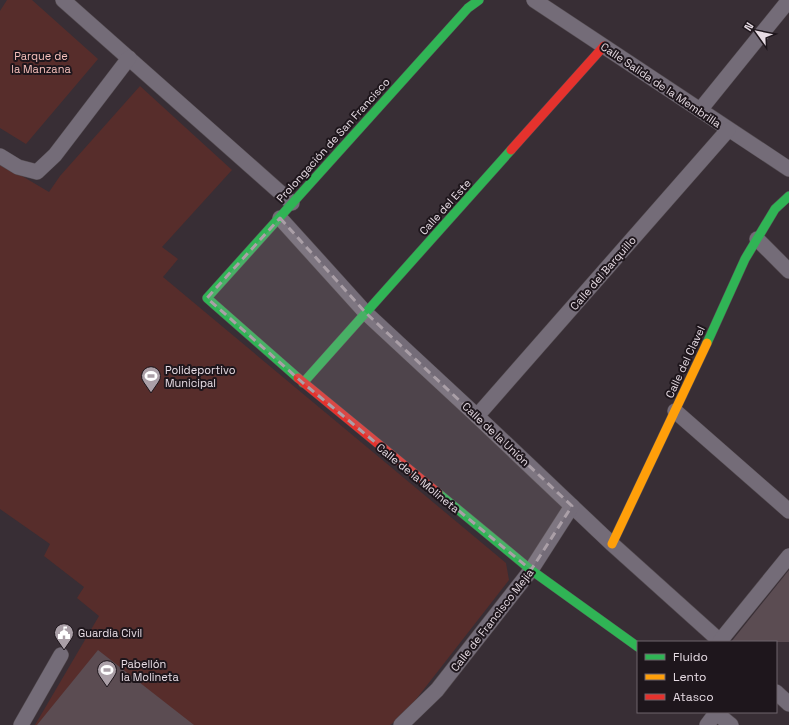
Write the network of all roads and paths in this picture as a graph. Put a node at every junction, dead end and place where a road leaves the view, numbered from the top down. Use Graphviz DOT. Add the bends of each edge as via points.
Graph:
graph roads {
  1 [pos="64,0"];
  2 [pos="478,0"];
  3 [pos="534,0"];
  4 [pos="789,0"];
  5 [pos="604,46"];
  6 [pos="129,58"];
  7 [pos="700,110"];
  8 [pos="728,130"];
  9 [pos="0,156"];
  10 [pos="789,169"];
  11 [pos="789,196"];
  12 [pos="292,203"];
  13 [pos="280,218"];
  14 [pos="757,240"];
  15 [pos="789,272"];
  16 [pos="206,298"];
  17 [pos="366,313"];
  18 [pos="303,383"];
  19 [pos="675,411"];
  20 [pos="477,416"];
  21 [pos="572,506"];
  22 [pos="789,511"];
  23 [pos="612,544"];
  24 [pos="789,556"];
  25 [pos="531,570"];
  26 [pos="721,641"];
  27 [pos="637,646"];
  28 [pos="61,655"];
  29 [pos="777,693"];
  30 [pos="789,704"];
  31 [pos="715,713"];
  32 [pos="717,713"];
  33 [pos="21,725"];
  34 [pos="401,725"];
  35 [pos="707,725"];
  36 [pos="731,725"];
  1 -- 6 [label="street"];
  2 -- 12 [label="street, Prolongación de San Francisco"];
  3 -- 5 [label="street, Calle Salida de la Membrilla"];
  4 -- 7 [label="street"];
  5 -- 7 [label="street, Calle Salida de la Membrilla"];
  5 -- 17 [label="street, Calle del Este"];
  6 -- 9 [label="street" via="55,155 37,172 18,167"];
  6 -- 12 [label="street"];
  7 -- 8 [label="street, Calle Salida de la Membrilla"];
  8 -- 10 [label="street, Calle Salida de la Membrilla"];
  8 -- 20 [label="street, Calle del Barquillo"];
  11 -- 14 [label="street, Calle del Clavel" via="775,210"];
  12 -- 13 [label="street, Prolongación de San Francisco"];
  13 -- 16 [label="street, Prolongación de San Francisco"];
  13 -- 17 [label="street, Calle de la Unión"];
  14 -- 15 [label="street"];
  14 -- 19 [label="street, Calle del Clavel" via="745,259"];
  16 -- 18 [label="street, Calle de la Molineta"];
  17 -- 18 [label="street, Calle del Este"];
  17 -- 20 [label="street, Calle de la Unión"];
  18 -- 25 [label="street, Calle de la Molineta"];
  19 -- 22 [label="street"];
  19 -- 23 [label="street, Calle del Clavel"];
  20 -- 21 [label="street, Calle de la Unión"];
  21 -- 23 [label="street, Calle de la Unión"];
  21 -- 25 [label="street, Calle de Francisco Mejía"];
  23 -- 26 [label="street, Calle de la Unión"];
  24 -- 26 [label="street"];
  25 -- 27 [label="street, Calle de la Molineta"];
  25 -- 34 [label="street, Calle de Francisco Mejía" via="437,690"];
  28 -- 33 [label="street"];
  29 -- 30 [label="street"];
  31 -- 35 [label="street"];
  32 -- 36 [label="street"];
}
